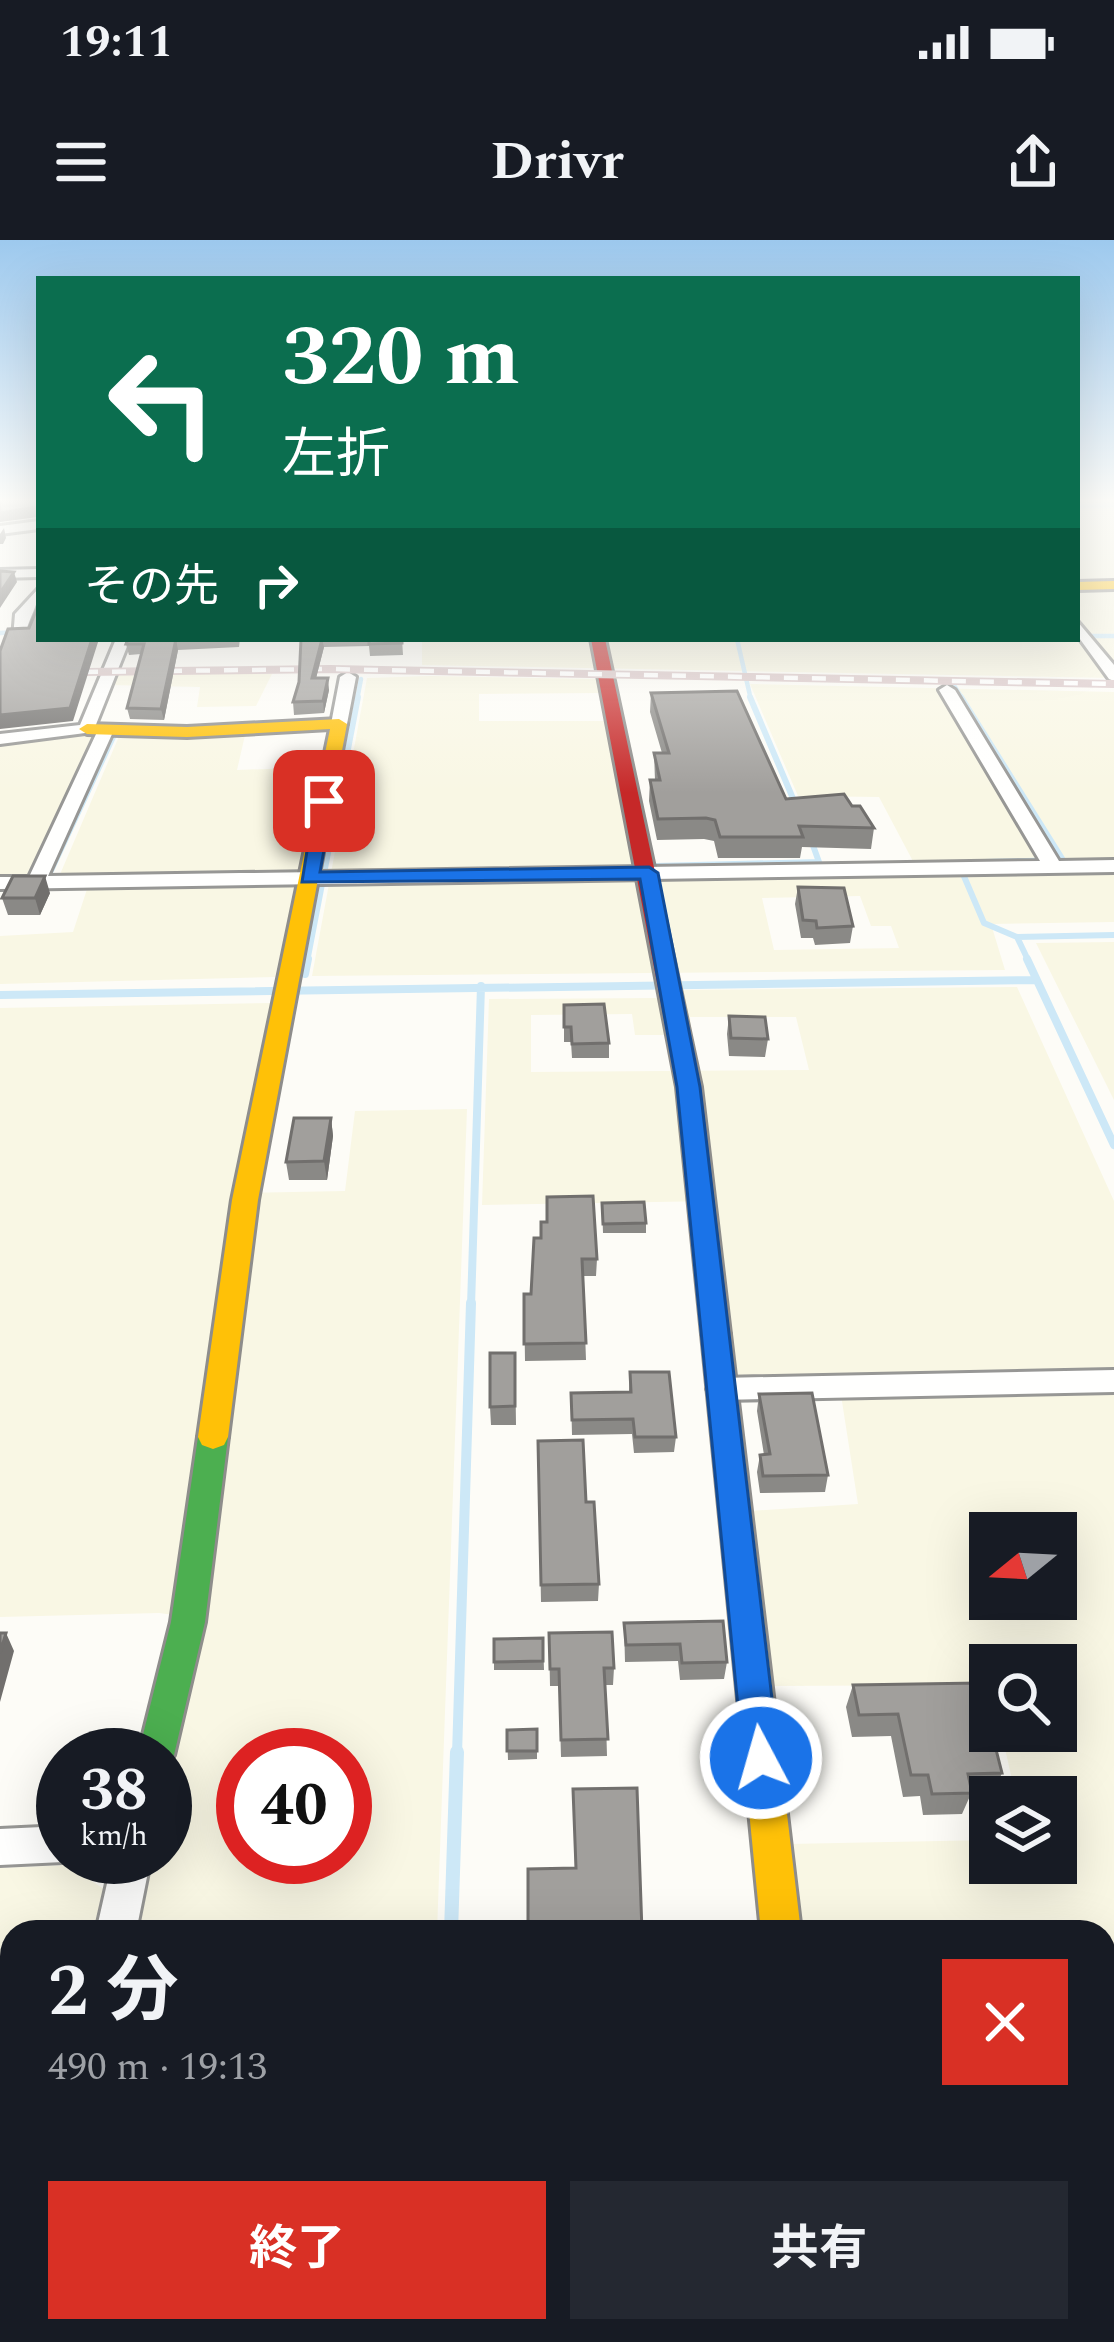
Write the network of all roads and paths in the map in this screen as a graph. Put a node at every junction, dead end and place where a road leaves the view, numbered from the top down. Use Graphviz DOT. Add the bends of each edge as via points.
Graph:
graph roads {
  1 [pos="35,597"];
  2 [pos="1082,632"];
  3 [pos="14,634"];
  4 [pos="122,642"];
  5 [pos="599,642"];
  6 [pos="1114,676"];
  7 [pos="348,677"];
  8 [pos="947,690"];
  9 [pos="339,724"];
  10 [pos="96,730"];
  11 [pos="0,739"];
  12 [pos="1050,862"];
  13 [pos="1114,866"];
  14 [pos="649,873"];
  15 [pos="37,878"];
  16 [pos="318,878"];
  17 [pos="0,883"];
  18 [pos="1114,1381"];
  19 [pos="721,1389"];
  20 [pos="162,1728"];
  21 [pos="36,1845"];
  22 [pos="0,1847"];
  23 [pos="121,1884"];
  24 [pos="117,1920"];
  25 [pos="780,1920"];
  1 -- 3 [label="street"];
  2 -- 6 [label="street"];
  4 -- 10 [label="street"];
  5 -- 14 [label="street"];
  7 -- 9 [label="street"];
  8 -- 12 [label="street"];
  9 -- 10 [label="street"];
  9 -- 16 [label="street"];
  10 -- 11 [label="street"];
  10 -- 15 [label="street"];
  12 -- 13 [label="street"];
  12 -- 14 [label="street"];
  14 -- 16 [label="street"];
  14 -- 19 [label="street" via="688,1087"];
  15 -- 16 [label="street"];
  15 -- 17 [label="street"];
  16 -- 20 [label="street" via="245,1200 188,1622"];
  18 -- 19 [label="street"];
  19 -- 25 [label="street"];
  21 -- 22 [label="street"];
  23 -- 24 [label="street"];
}
